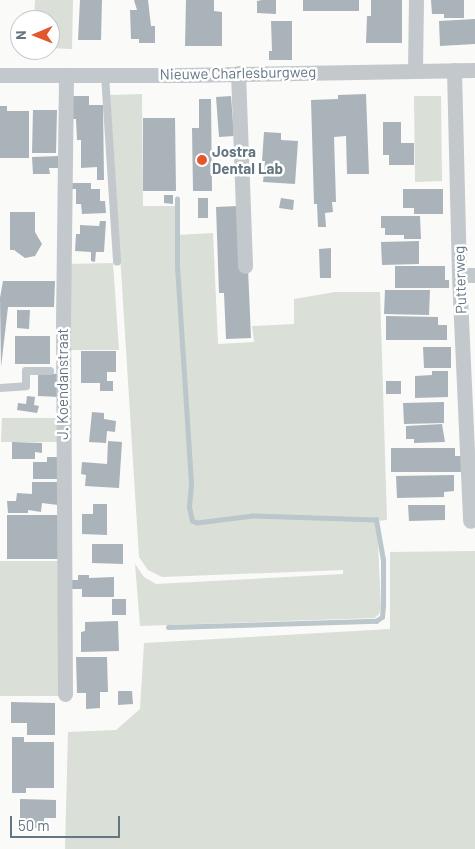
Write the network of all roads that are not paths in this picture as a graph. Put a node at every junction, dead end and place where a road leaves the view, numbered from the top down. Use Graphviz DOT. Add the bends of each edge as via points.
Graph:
graph roads {
  1 [pos="416,0"];
  2 [pos="415,70"];
  3 [pos="454,70"];
  4 [pos="475,70"];
  5 [pos="238,72"];
  6 [pos="0,75"];
  7 [pos="66,75"];
  8 [pos="105,75"];
  9 [pos="117,262"];
  10 [pos="245,266"];
  11 [pos="459,275"];
  12 [pos="475,275"];
  13 [pos="50,371"];
  14 [pos="0,388"];
  15 [pos="471,441"];
  16 [pos="470,521"];
  17 [pos="65,694"];
  1 -- 2 [label="street"];
  2 -- 3 [label="street, Nieuwe Charlesburgweg"];
  2 -- 5 [label="street, Nieuwe Charlesburgweg"];
  3 -- 4 [label="street, Nieuwe Charlesburgweg"];
  3 -- 11 [label="street, Putterweg"];
  5 -- 8 [label="street, Nieuwe Charlesburgweg"];
  5 -- 10 [label="street"];
  6 -- 7 [label="street, Nieuwe Charlesburgweg"];
  7 -- 8 [label="street, Nieuwe Charlesburgweg"];
  7 -- 17 [label="street, J. Koendanstraat" via="63,323"];
  8 -- 9 [label="lane"];
  11 -- 12 [label="street"];
  11 -- 15 [label="street, Putterweg"];
  13 -- 14 [label="lane" via="26,371 26,386"];
  15 -- 16 [label="street, Putterweg"];
}
